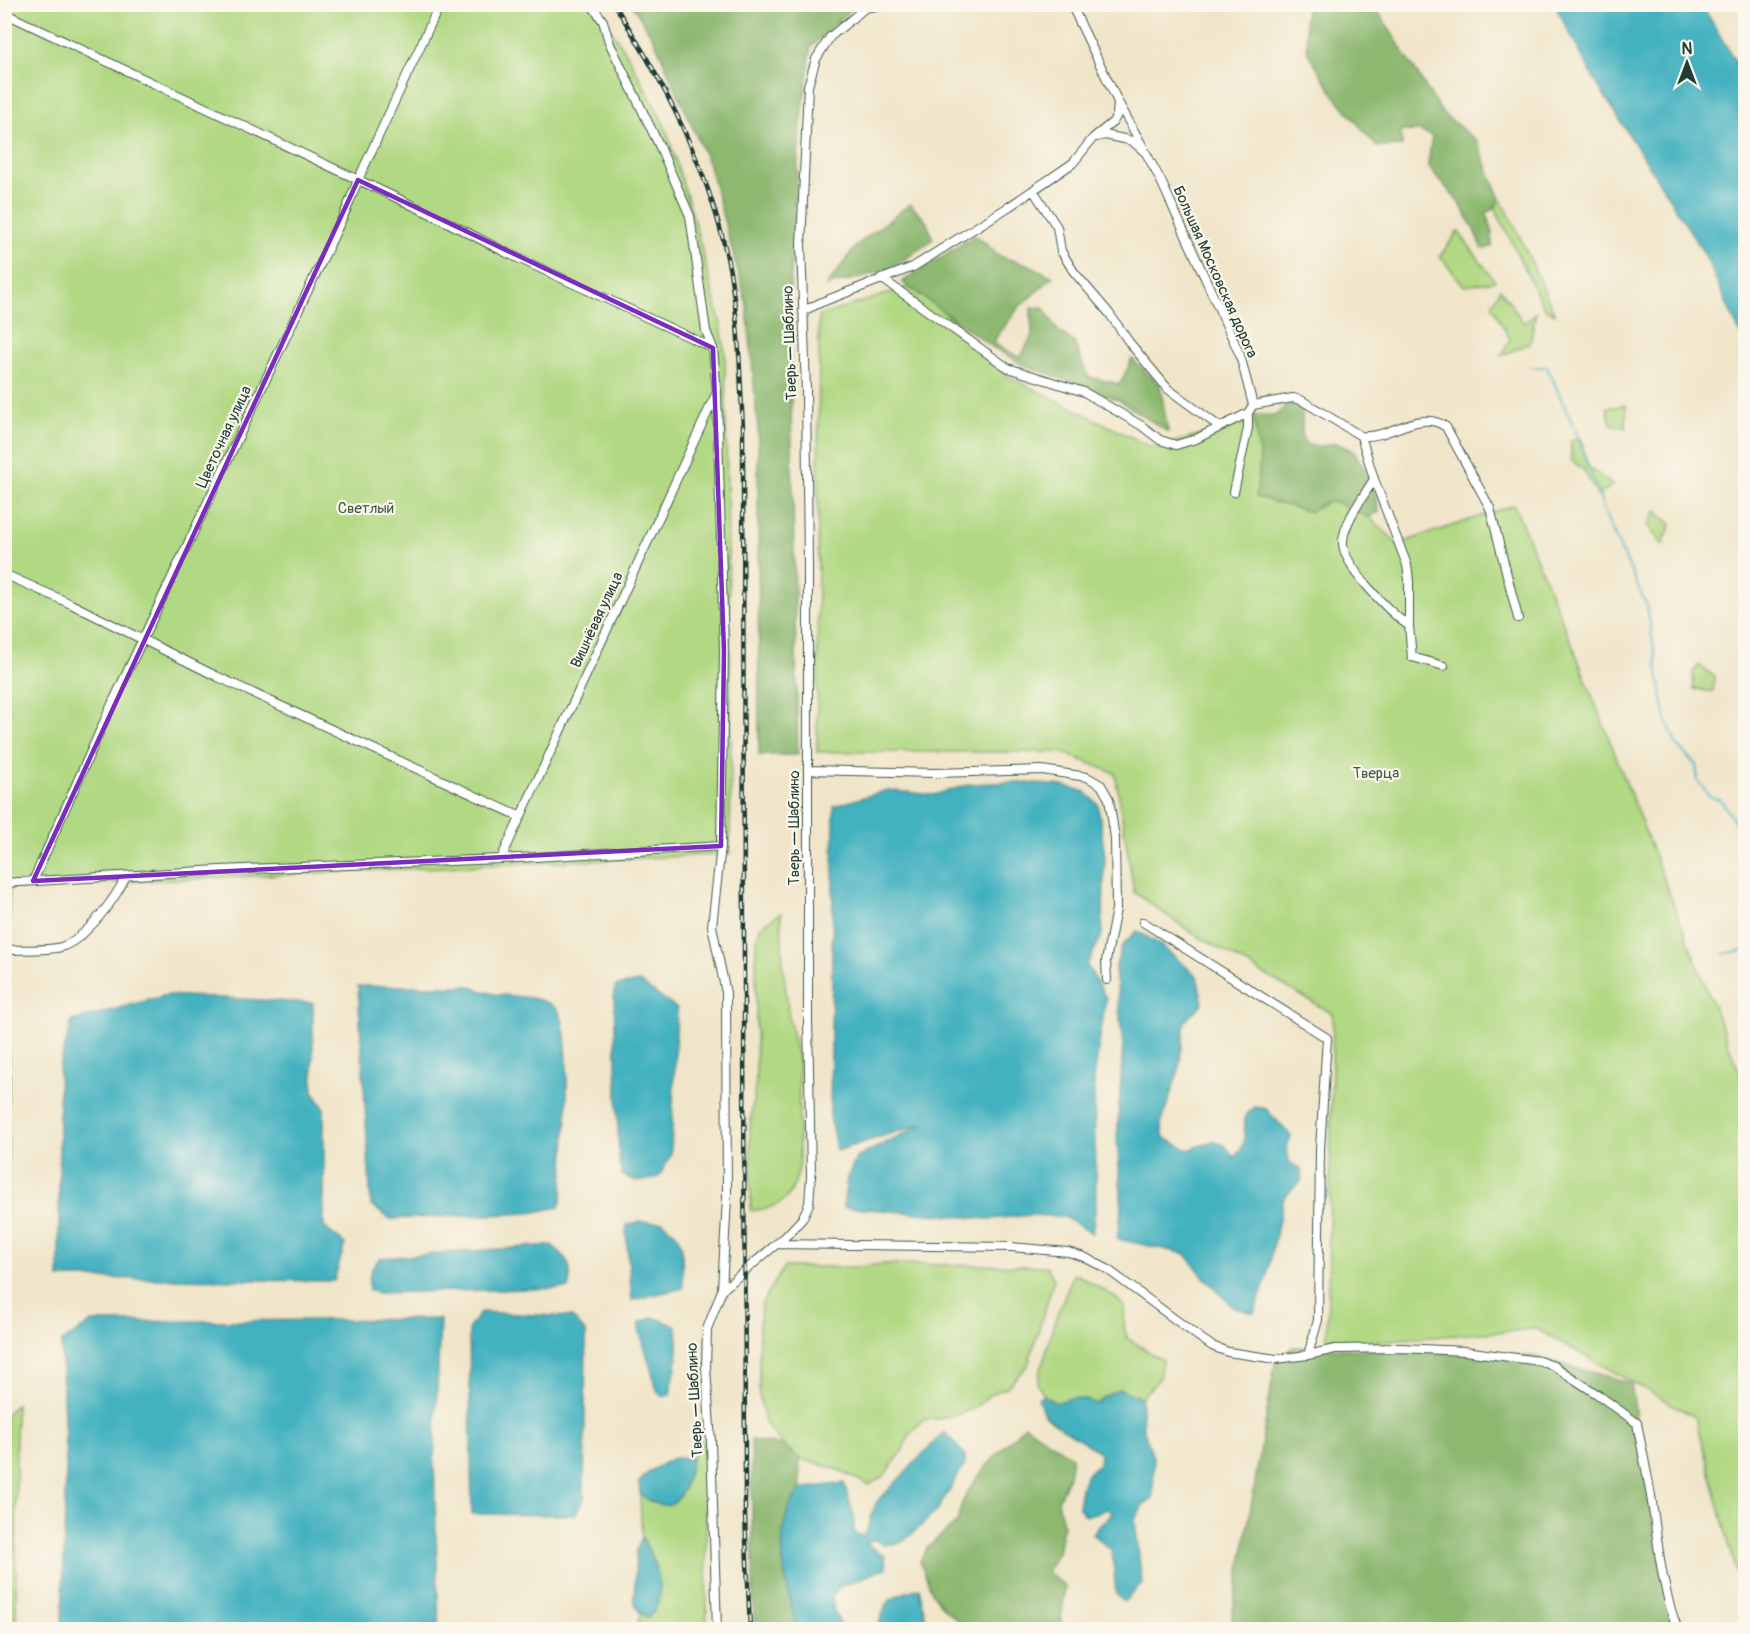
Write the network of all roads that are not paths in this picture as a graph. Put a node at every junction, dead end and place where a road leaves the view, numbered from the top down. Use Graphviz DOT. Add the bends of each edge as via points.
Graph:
graph roads {
  1 [pos="440,4"];
  2 [pos="591,4"];
  3 [pos="886,4"];
  4 [pos="1071,4"];
  5 [pos="863,6"];
  6 [pos="4,13"];
  7 [pos="1118,102"];
  8 [pos="1094,138"];
  9 [pos="1146,153"];
  10 [pos="358,180"];
  11 [pos="1033,190"];
  12 [pos="881,278"];
  13 [pos="803,311"];
  14 [pos="713,348"];
  15 [pos="717,392"];
  16 [pos="1253,405"];
  17 [pos="1248,413"];
  18 [pos="1220,427"];
  19 [pos="1361,436"];
  20 [pos="1374,479"];
  21 [pos="1234,492"];
  22 [pos="4,574"];
  23 [pos="1518,618"];
  24 [pos="1409,626"];
  25 [pos="144,640"];
  26 [pos="1444,666"];
  27 [pos="808,770"];
  28 [pos="521,817"];
  29 [pos="721,846"];
  30 [pos="501,859"];
  31 [pos="126,876"];
  32 [pos="33,881"];
  33 [pos="4,882"];
  34 [pos="1143,922"];
  35 [pos="4,950"];
  36 [pos="1107,980"];
  37 [pos="4,1035"];
  38 [pos="4,1132"];
  39 [pos="776,1244"];
  40 [pos="722,1290"];
  41 [pos="1308,1355"];
  42 [pos="717,1629"];
  43 [pos="1678,1629"];
  1 -- 10 [label="street, Цветочная улица"];
  2 -- 14 [label="street" via="603,21 609,42 690,216 706,331"];
  3 -- 5 [label="street"];
  4 -- 7 [label="street, Большая Московская дорога"];
  5 -- 13 [label="street, Тверь — Шаблино" via="827,41 809,78 801,245"];
  6 -- 10 [label="street"];
  7 -- 8 [label="street" via="1113,122"];
  7 -- 9 [label="street, Большая Московская дорога"];
  8 -- 9 [label="street" via="1105,135 1132,141"];
  8 -- 11 [label="street" via="1073,163"];
  9 -- 16 [label="street, Большая Московская дорога" via="1240,355"];
  10 -- 14 [label="street"];
  10 -- 25 [label="street, Цветочная улица"];
  11 -- 12 [label="street" via="913,267"];
  11 -- 18 [label="street" via="1057,227 1062,251 1074,272 1129,342 1168,389"];
  12 -- 13 [label="street"];
  12 -- 18 [label="street" via="1008,368 1084,392 1160,440 1180,444"];
  13 -- 27 [label="street, Тверь — Шаблино"];
  14 -- 15 [label="street"];
  15 -- 28 [label="street, Вишнёвая улица"];
  15 -- 29 [label="street" via="724,651"];
  16 -- 17 [label="street"];
  16 -- 19 [label="street" via="1301,400"];
  17 -- 18 [label="street"];
  17 -- 21 [label="street"];
  19 -- 20 [label="street"];
  19 -- 23 [label="street" via="1387,434 1420,420 1446,426 1490,508"];
  20 -- 24 [label="street" via="1407,565"];
  20 -- 24 [label="street" via="1347,526 1343,549 1366,586"];
  22 -- 25 [label="street"];
  24 -- 26 [label="street" via="1412,657"];
  25 -- 28 [label="street"];
  25 -- 32 [label="street, Цветочная улица"];
  27 -- 36 [label="street" via="1042,770 1087,777 1101,785 1109,799 1115,838 1116,909 1106,961"];
  27 -- 39 [label="street, Тверь — Шаблино" via="810,1190 804,1217"];
  28 -- 30 [label="street, Вишнёвая улица"];
  29 -- 30 [label="street"];
  29 -- 40 [label="street" via="712,926 726,993 727,1198"];
  30 -- 31 [label="street"];
  31 -- 32 [label="street"];
  31 -- 35 [label="street" via="118,893 79,937 60,947"];
  32 -- 33 [label="street"];
  34 -- 41 [label="street" via="1327,1038 1320,1149 1318,1320"];
  37 -- 38 [label="street"];
  39 -- 40 [label="street, Тверь — Шаблино"];
  39 -- 41 [label="street" via="1011,1247 1068,1252 1107,1269 1212,1346 1276,1359"];
  40 -- 42 [label="street, Тверь — Шаблино" via="708,1323 706,1344"];
  41 -- 43 [label="street" via="1335,1349 1400,1348 1465,1351 1539,1361 1554,1366 1627,1414 1637,1423 1662,1576"];
}
